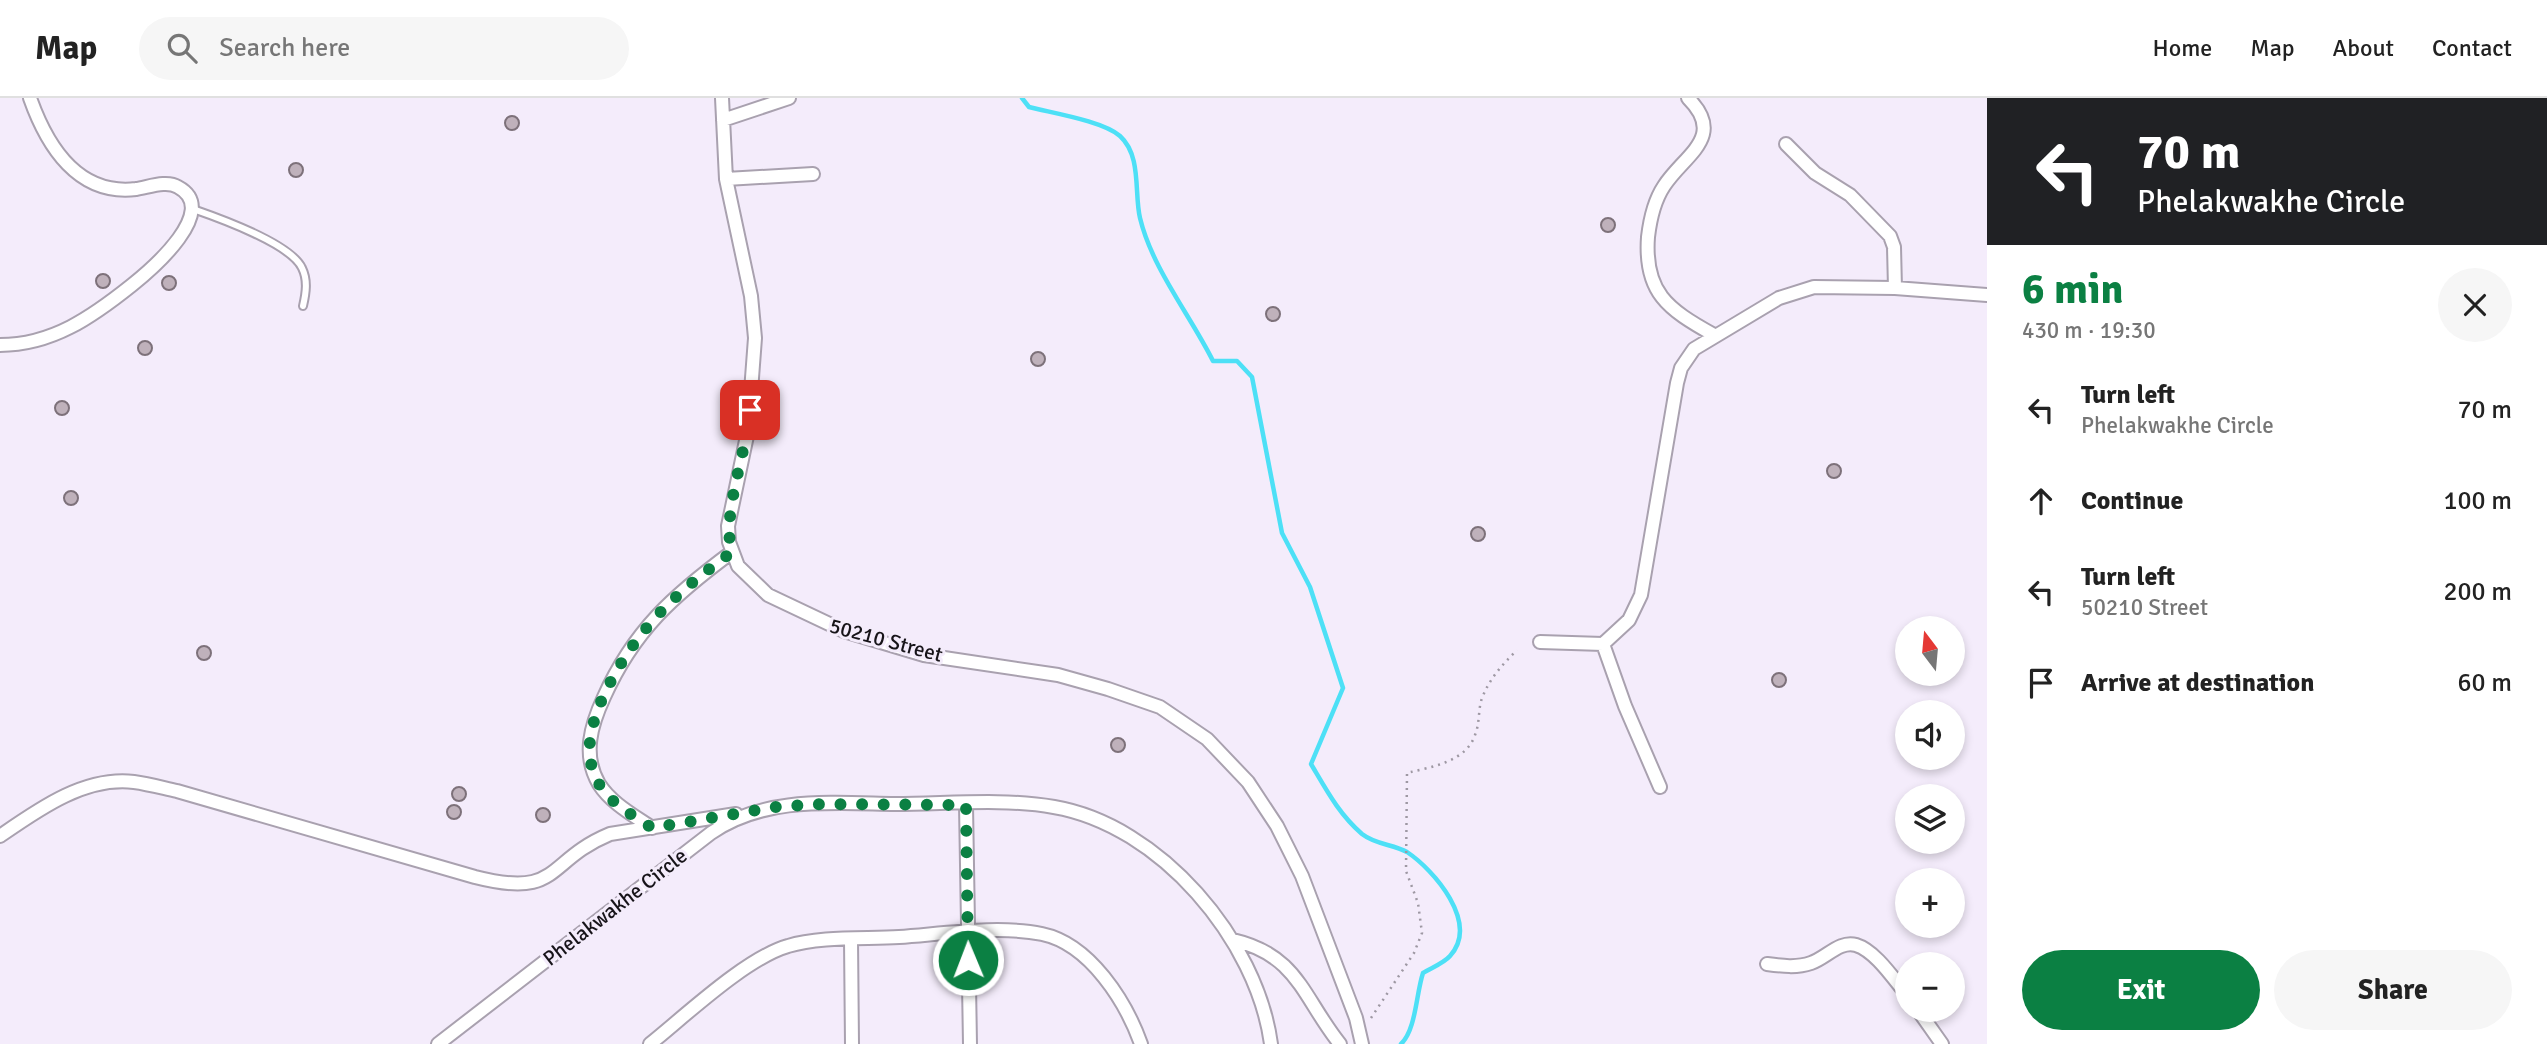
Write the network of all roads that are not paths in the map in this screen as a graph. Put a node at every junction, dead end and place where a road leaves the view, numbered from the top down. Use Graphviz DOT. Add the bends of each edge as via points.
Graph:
graph roads {
  1 [pos="30,98"];
  2 [pos="722,98"];
  3 [pos="789,98"];
  4 [pos="1688,98"];
  5 [pos="723,120"];
  6 [pos="1786,144"];
  7 [pos="813,174"];
  8 [pos="726,179"];
  9 [pos="193,209"];
  10 [pos="1895,288"];
  11 [pos="1987,295"];
  12 [pos="303,306"];
  13 [pos="1714,335"];
  14 [pos="0,345"];
  15 [pos="732,552"];
  16 [pos="1540,642"];
  17 [pos="1603,644"];
  18 [pos="1660,788"];
  19 [pos="966,805"];
  20 [pos="753,811"];
  21 [pos="652,828"];
  22 [pos="0,836"];
  23 [pos="967,933"];
  24 [pos="851,940"];
  25 [pos="1233,940"];
  26 [pos="1767,964"];
  27 [pos="1895,982"];
  28 [pos="1926,1022"];
  29 [pos="1361,1042"];
  30 [pos="438,1044"];
  31 [pos="650,1044"];
  32 [pos="852,1044"];
  33 [pos="970,1044"];
  34 [pos="1141,1044"];
  35 [pos="1271,1044"];
  36 [pos="1340,1044"];
  37 [pos="1942,1044"];
  1 -- 9 [label="street" via="52,147 84,179 115,190 178,186"];
  2 -- 5 [label="street"];
  3 -- 5 [label="street"];
  4 -- 13 [label="street" via="1702,114 1704,132 1696,150 1658,196 1649,230 1647,270 1662,297"];
  5 -- 8 [label="street"];
  6 -- 10 [label="street" via="1815,173 1850,195 1891,236"];
  7 -- 8 [label="street"];
  8 -- 15 [label="street" via="751,296 755,338 748,431 728,526"];
  9 -- 12 [label="lane" via="267,240 296,260 305,276"];
  9 -- 14 [label="street" via="190,223 168,252 80,322 49,339"];
  10 -- 11 [label="street"];
  10 -- 13 [label="street" via="1799,290"];
  13 -- 17 [label="street" via="1694,349 1681,368 1641,595 1629,620"];
  15 -- 21 [label="street" via="682,591 640,633 621,660 590,735 589,752 598,781 617,804"];
  15 -- 29 [label="street, 50210 Street" via="738,566 768,596 819,621 924,654 1032,670 1108,689 1160,707 1207,739 1232,762 1277,826 1302,876"];
  16 -- 17 [label="street"];
  17 -- 18 [label="street"];
  19 -- 20 [label="street, Phelakwakhe Circle" via="821,804"];
  19 -- 23 [label="street"];
  19 -- 25 [label="street, Phelakwakhe Circle" via="1045,806 1099,821 1178,874"];
  20 -- 21 [label="street"];
  20 -- 30 [label="street, Phelakwakhe Circle" via="710,833"];
  21 -- 22 [label="street" via="598,839 535,884 521,886 134,782 90,786 64,796"];
  23 -- 24 [label="street"];
  23 -- 33 [label="street"];
  23 -- 34 [label="street" via="1044,934 1074,949 1116,993"];
  24 -- 31 [label="street" via="788,945 768,954"];
  24 -- 32 [label="street"];
  25 -- 35 [label="street, Phelakwakhe Circle" via="1261,1006"];
  25 -- 36 [label="street" via="1272,954 1289,968"];
  26 -- 27 [label="street" via="1807,964 1854,944"];
  28 -- 37 [label="street"];
}
